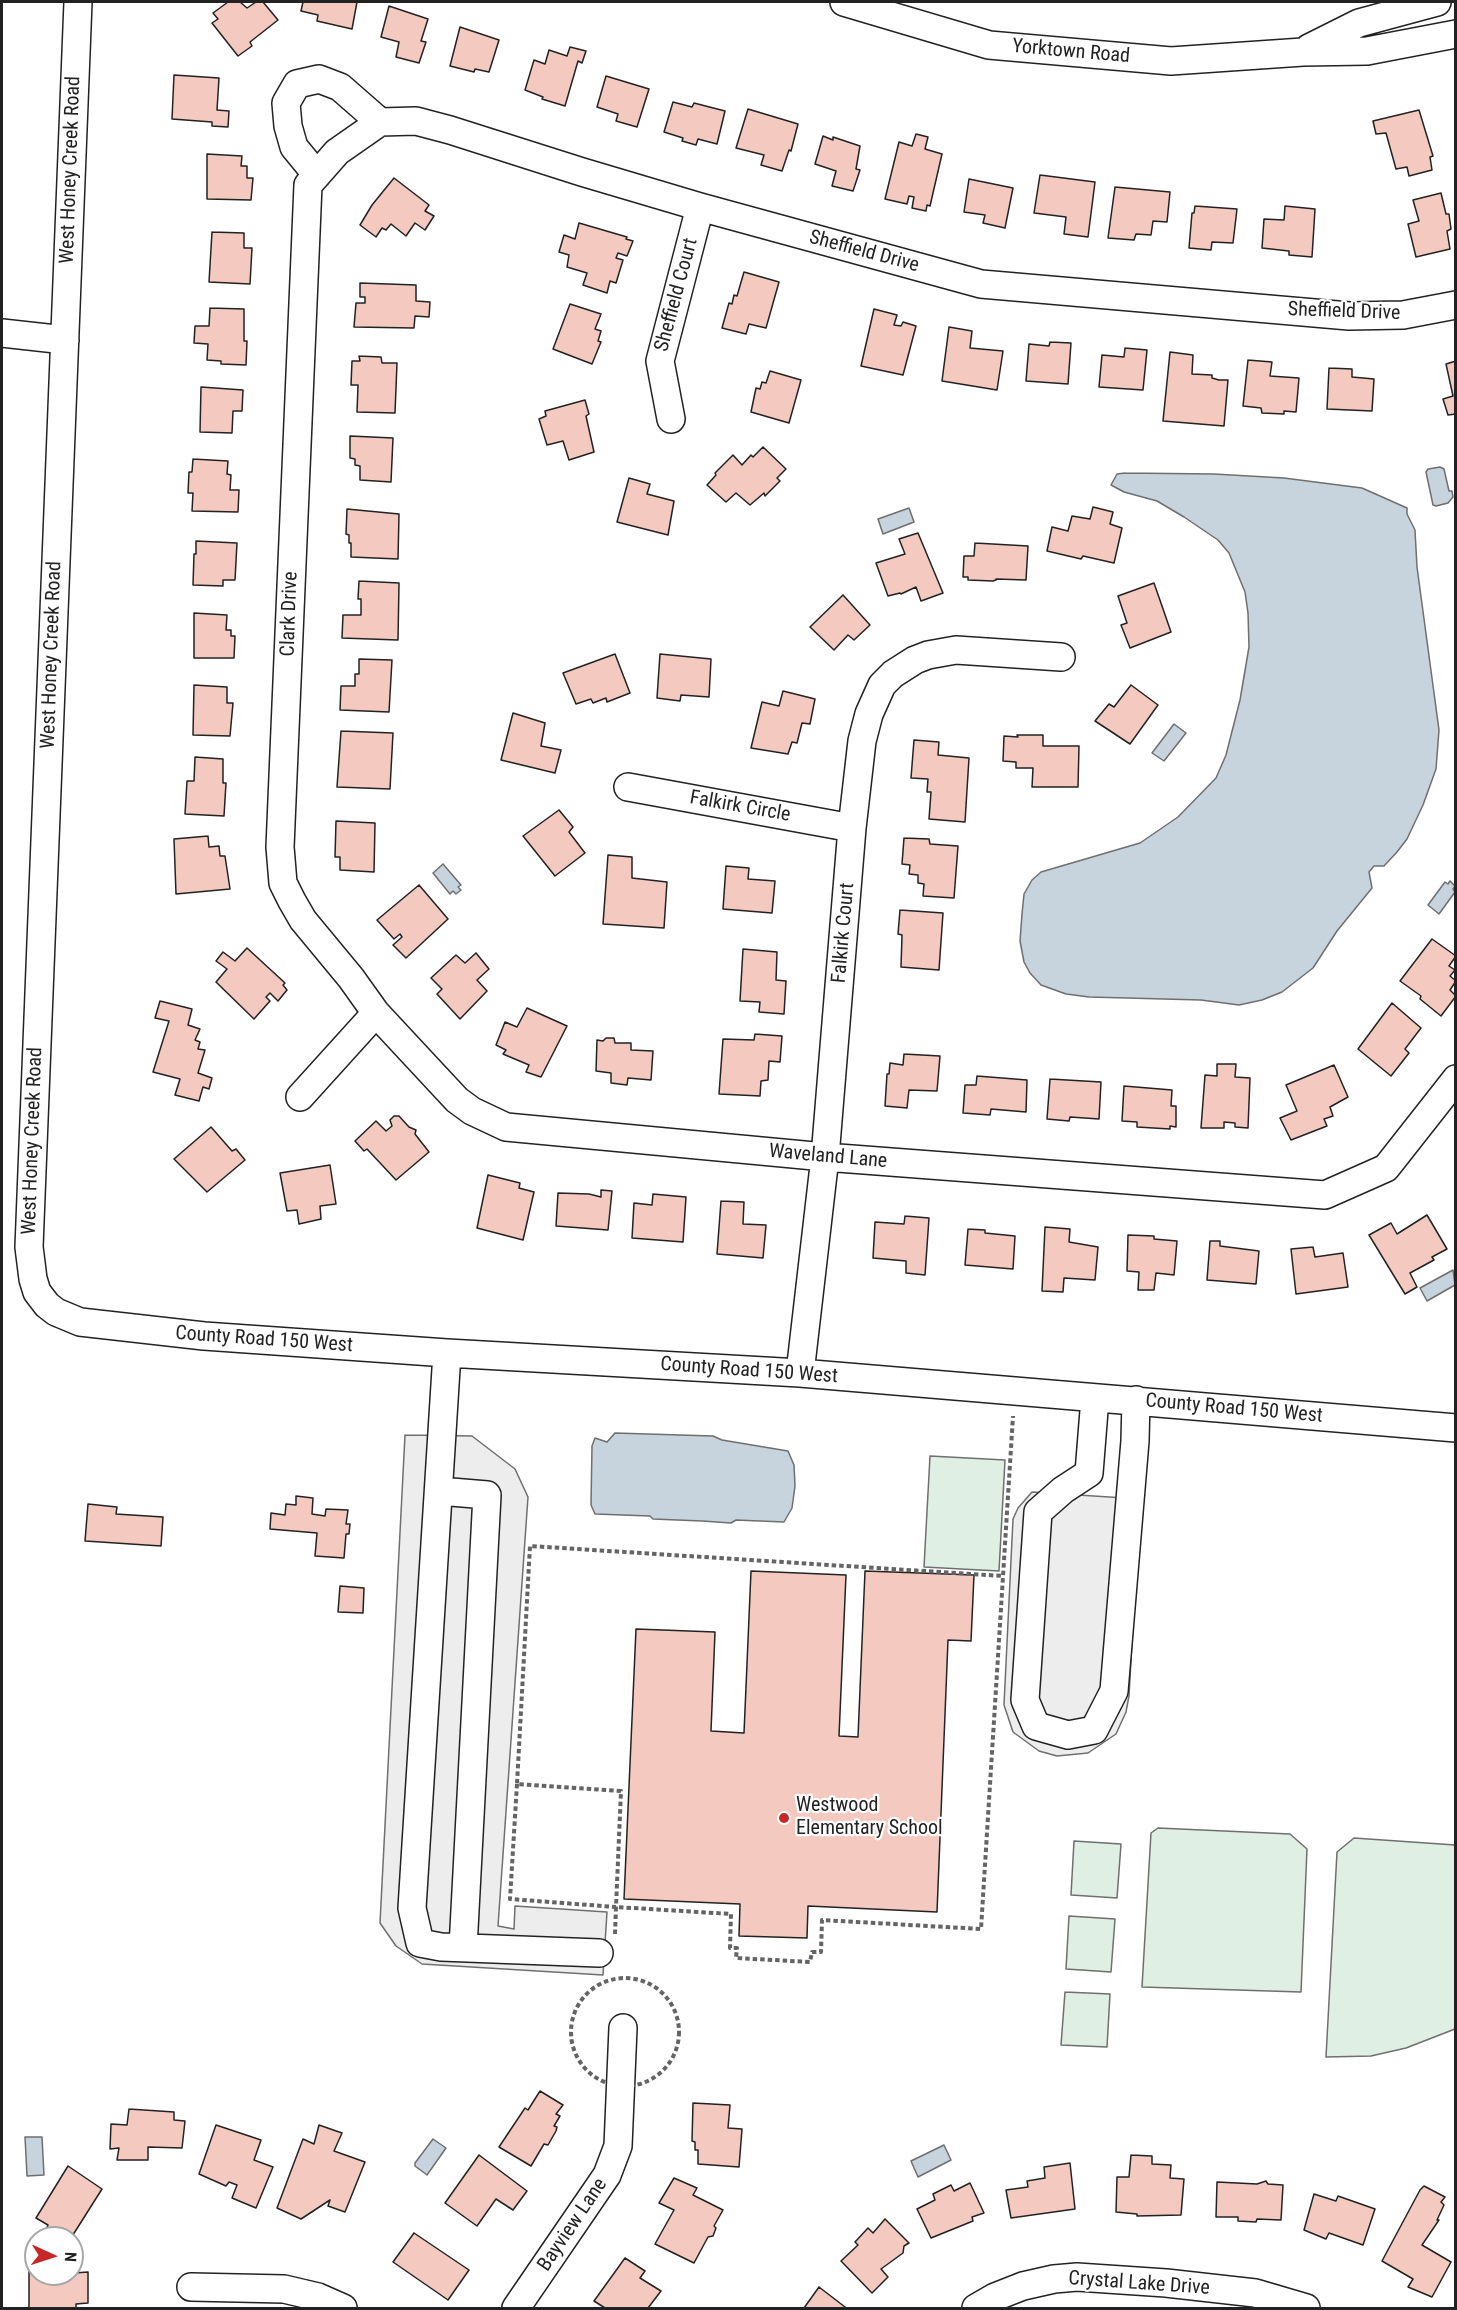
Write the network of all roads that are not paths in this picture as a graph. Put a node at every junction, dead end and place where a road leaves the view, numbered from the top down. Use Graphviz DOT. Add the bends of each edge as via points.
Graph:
graph roads {
  1 [pos="78,2"];
  2 [pos="844,2"];
  3 [pos="1437,2"];
  4 [pos="1455,37"];
  5 [pos="1303,52"];
  6 [pos="380,122"];
  7 [pos="313,180"];
  8 [pos="700,207"];
  9 [pos="1455,305"];
  10 [pos="2,333"];
  11 [pos="65,340"];
  12 [pos="671,419"];
  13 [pos="1060,657"];
  14 [pos="628,787"];
  15 [pos="852,828"];
  16 [pos="376,1013"];
  17 [pos="1455,1079"];
  18 [pos="300,1097"];
  19 [pos="825,1157"];
  20 [pos="47,1305"];
  21 [pos="447,1353"];
  22 [pos="800,1373"];
  23 [pos="1095,1398"];
  24 [pos="1136,1400"];
  25 [pos="1455,1428"];
  26 [pos="439,1491"];
  27 [pos="463,1948"];
  28 [pos="609,1955"];
  29 [pos="623,2028"];
  30 [pos="191,2287"];
  31 [pos="343,2308"];
  32 [pos="516,2308"];
  33 [pos="976,2308"];
  34 [pos="1306,2308"];
  1 -- 11 [label="street, West Honey Creek Road"];
  2 -- 5 [label="street, Yorktown Road" via="988,45 1171,61"];
  3 -- 5 [label="street, Yorktown Road" via="1359,22"];
  4 -- 5 [label="street, Yorktown Road" via="1367,51"];
  6 -- 7 [label="street" via="337,152"];
  6 -- 7 [label="street" via="340,87 319,79 297,84 286,103 288,126 294,147"];
  6 -- 8 [label="street, Sheffield Drive" via="416,121 439,127"];
  7 -- 16 [label="street, Clark Drive" via="281,866 284,884 303,920"];
  8 -- 9 [label="street, Sheffield Drive" via="981,284 1349,316 1403,315"];
  8 -- 12 [label="street, Sheffield Court" via="660,361"];
  10 -- 11 [label="street"];
  11 -- 20 [label="street, West Honey Creek Road" via="29,1247 33,1279"];
  13 -- 15 [label="street, Falkirk Court" via="956,650 915,660 892,675 882,685 869,714"];
  14 -- 15 [label="street, Falkirk Circle"];
  15 -- 19 [label="street, Falkirk Court"];
  16 -- 18 [label="street"];
  16 -- 19 [label="street, Waveland Lane" via="457,1100 506,1127"];
  17 -- 19 [label="street, Waveland Lane" via="1386,1168 1324,1195"];
  19 -- 22 [label="street, Falkirk Court"];
  20 -- 21 [label="street, County Road 150 West" via="80,1322 204,1336"];
  21 -- 22 [label="street, County Road 150 West"];
  21 -- 26 [label="street"];
  22 -- 23 [label="street, County Road 150 West"];
  23 -- 24 [label="street, County Road 150 West"];
  23 -- 24 [label="street" via="1089,1473 1038,1512 1025,1700 1036,1726 1068,1735 1094,1730 1114,1691"];
  24 -- 25 [label="street, County Road 150 West"];
  26 -- 27 [label="street" via="412,1908 420,1943"];
  26 -- 27 [label="street" via="486,1495"];
  27 -- 28 [label="street"];
  29 -- 32 [label="street, Bayview Lane" via="618,2146 607,2175"];
  30 -- 31 [label="street" via="284,2289"];
  33 -- 34 [label="street, Crystal Lake Drive" via="1023,2286 1077,2277 1255,2293"];
}
